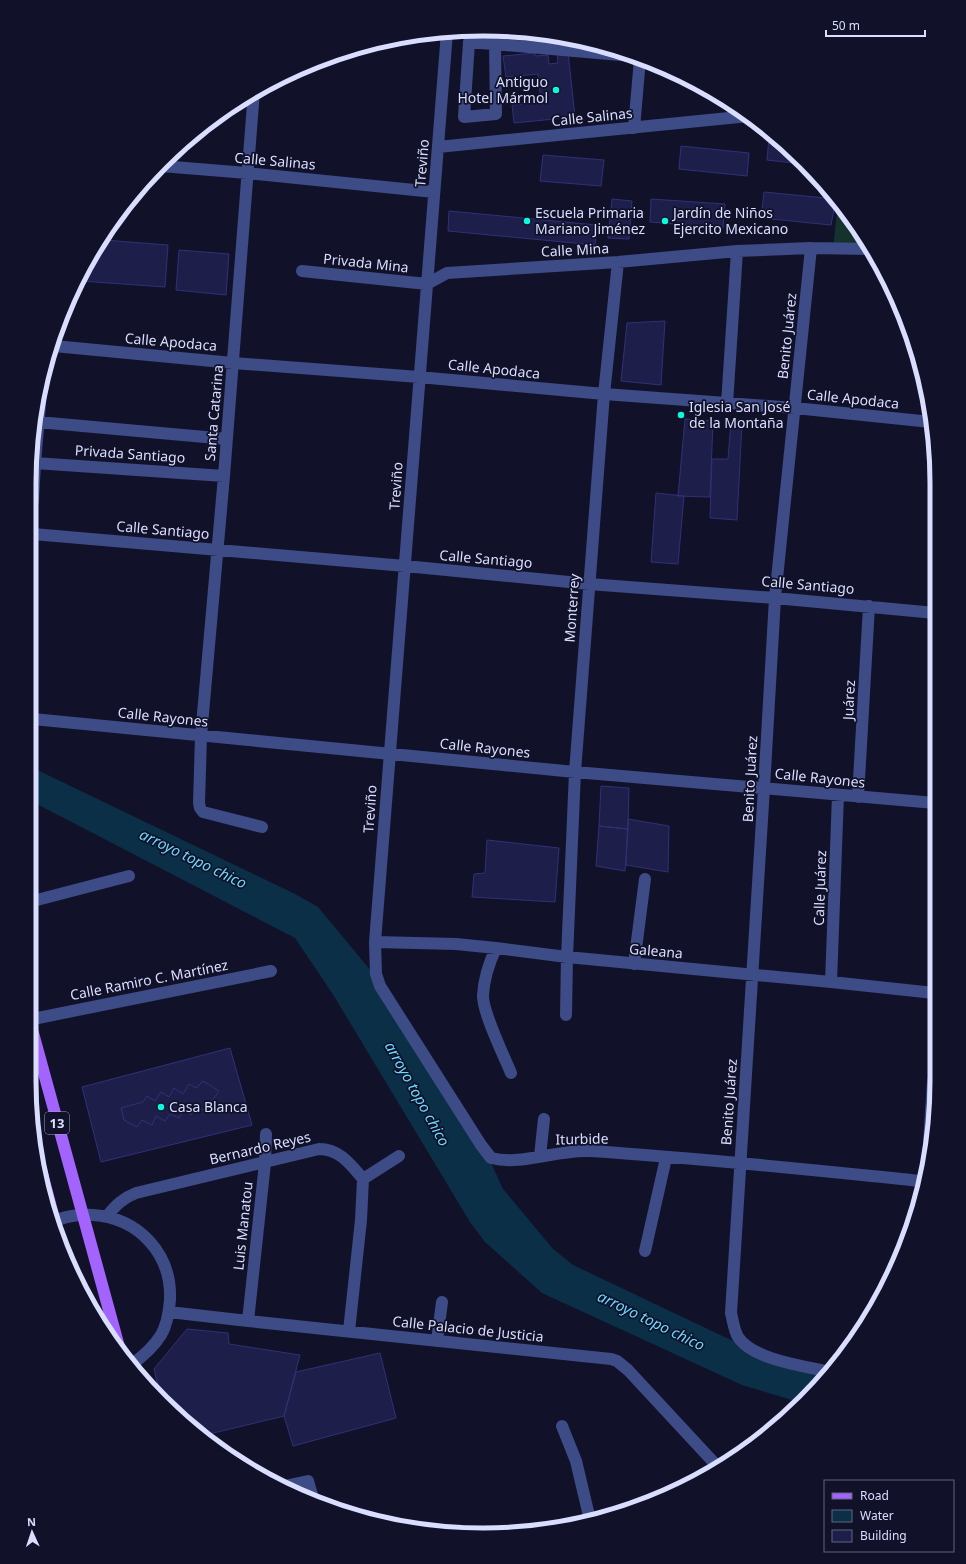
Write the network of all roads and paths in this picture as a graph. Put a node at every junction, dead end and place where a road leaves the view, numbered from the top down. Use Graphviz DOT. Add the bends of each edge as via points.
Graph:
graph roads {
  1 [pos="447,38"];
  2 [pos="495,44"];
  3 [pos="608,54"];
  4 [pos="640,65"];
  5 [pos="253,100"];
  6 [pos="739,117"];
  7 [pos="634,128"];
  8 [pos="438,148"];
  9 [pos="167,167"];
  10 [pos="247,173"];
  11 [pos="434,192"];
  12 [pos="811,248"];
  13 [pos="864,250"];
  14 [pos="737,251"];
  15 [pos="618,262"];
  16 [pos="302,271"];
  17 [pos="427,284"];
  18 [pos="58,346"];
  19 [pos="233,363"];
  20 [pos="419,376"];
  21 [pos="604,394"];
  22 [pos="727,404"];
  23 [pos="795,408"];
  24 [pos="925,421"];
  25 [pos="40,422"];
  26 [pos="226,439"];
  27 [pos="37,463"];
  28 [pos="224,476"];
  29 [pos="36,534"];
  30 [pos="217,550"];
  31 [pos="405,566"];
  32 [pos="589,584"];
  33 [pos="775,598"];
  34 [pos="869,606"];
  35 [pos="930,612"];
  36 [pos="36,719"];
  37 [pos="200,736"];
  38 [pos="390,754"];
  39 [pos="575,772"];
  40 [pos="764,788"];
  41 [pos="838,795"];
  42 [pos="858,797"];
  43 [pos="930,804"];
  44 [pos="262,827"];
  45 [pos="130,876"];
  46 [pos="645,879"];
  47 [pos="36,900"];
  48 [pos="375,942"];
  49 [pos="496,948"];
  50 [pos="567,958"];
  51 [pos="634,964"];
  52 [pos="271,971"];
  53 [pos="752,974"];
  54 [pos="832,982"];
  55 [pos="930,993"];
  56 [pos="566,1015"];
  57 [pos="36,1018"];
  58 [pos="36,1044"];
  59 [pos="511,1073"];
  60 [pos="544,1119"];
  61 [pos="266,1134"];
  62 [pos="399,1156"];
  63 [pos="540,1156"];
  64 [pos="666,1158"];
  65 [pos="265,1163"];
  66 [pos="740,1163"];
  67 [pos="363,1179"];
  68 [pos="918,1181"];
  69 [pos="82,1214"];
  70 [pos="107,1216"];
  71 [pos="59,1221"];
  72 [pos="645,1251"];
  73 [pos="442,1302"];
  74 [pos="169,1312"];
  75 [pos="248,1321"];
  76 [pos="349,1331"];
  77 [pos="116,1336"];
  78 [pos="437,1341"];
  79 [pos="135,1362"];
  80 [pos="824,1370"];
  81 [pos="562,1426"];
  82 [pos="714,1463"];
  83 [pos="291,1485"];
  84 [pos="312,1494"];
  85 [pos="589,1515"];
  1 -- 8 [label="street, Treviño"];
  2 -- 2 [label="street" via="469,42 464,117 496,114"];
  2 -- 3 [label="street"];
  4 -- 7 [label="street"];
  5 -- 10 [label="street, Santa Catarina"];
  6 -- 7 [label="street, Calle Salinas"];
  7 -- 8 [label="street, Calle Salinas"];
  8 -- 11 [label="street, Treviño"];
  9 -- 10 [label="street, Calle Salinas"];
  10 -- 11 [label="street, Calle Salinas"];
  10 -- 19 [label="street, Santa Catarina"];
  11 -- 17 [label="street, Treviño"];
  12 -- 13 [label="street, Calle Mina"];
  12 -- 14 [label="street, Calle Mina"];
  12 -- 23 [label="street, Benito Juárez"];
  14 -- 15 [label="street, Calle Mina"];
  14 -- 22 [label="street"];
  15 -- 17 [label="street, Calle Mina" via="447,272"];
  15 -- 21 [label="street, Monterrey"];
  16 -- 17 [label="street, Privada Mina"];
  17 -- 20 [label="street, Treviño"];
  18 -- 19 [label="street, Calle Apodaca"];
  19 -- 20 [label="street, Calle Apodaca"];
  19 -- 26 [label="street, Santa Catarina"];
  20 -- 21 [label="street, Calle Apodaca"];
  20 -- 31 [label="street, Treviño"];
  21 -- 22 [label="street, Calle Apodaca"];
  21 -- 32 [label="street, Monterrey"];
  22 -- 23 [label="street, Calle Apodaca"];
  23 -- 24 [label="street, Calle Apodaca"];
  23 -- 33 [label="street, Benito Juárez"];
  25 -- 26 [label="street"];
  26 -- 28 [label="street, Santa Catarina"];
  27 -- 28 [label="street, Privada Santiago"];
  28 -- 30 [label="street, Santa Catarina"];
  29 -- 30 [label="street, Calle Santiago"];
  30 -- 31 [label="street, Calle Santiago"];
  30 -- 37 [label="street, Santa Catarina"];
  31 -- 32 [label="street, Calle Santiago"];
  31 -- 38 [label="street, Treviño"];
  32 -- 33 [label="street, Calle Santiago"];
  32 -- 39 [label="street, Monterrey"];
  33 -- 34 [label="street, Calle Santiago"];
  33 -- 40 [label="street, Benito Juárez"];
  34 -- 35 [label="street, Calle Santiago"];
  34 -- 42 [label="street, Juárez"];
  36 -- 37 [label="street, Calle Rayones"];
  37 -- 38 [label="street, Calle Rayones"];
  37 -- 44 [label="street, Santa Catarina" via="200,808 203,812"];
  38 -- 39 [label="street, Calle Rayones"];
  38 -- 48 [label="street, Treviño"];
  39 -- 40 [label="street, Calle Rayones"];
  39 -- 50 [label="street, Monterrey"];
  40 -- 41 [label="street, Calle Rayones"];
  40 -- 53 [label="street, Benito Juárez"];
  41 -- 42 [label="street, Calle Rayones"];
  41 -- 54 [label="street, Calle Juárez"];
  42 -- 43 [label="street, Calle Rayones"];
  45 -- 47 [label="street"];
  46 -- 51 [label="street"];
  48 -- 49 [label="street, Galeana" via="456,944"];
  48 -- 63 [label="street, Iturbide" via="376,974 380,986 491,1158 517,1160"];
  49 -- 50 [label="street, Galeana"];
  49 -- 59 [label="street" via="487,969 482,996 486,1014"];
  50 -- 51 [label="street, Galeana"];
  50 -- 56 [label="street, Monterrey"];
  51 -- 53 [label="street, Galeana"];
  52 -- 57 [label="street, Calle Ramiro C. Martínez"];
  53 -- 54 [label="street, Galeana"];
  53 -- 66 [label="street, Benito Juárez"];
  54 -- 55 [label="street, Galeana"];
  58 -- 69 [label="main road, 13"];
  60 -- 63 [label="street"];
  61 -- 65 [label="street, Luis Manatou"];
  62 -- 67 [label="street"];
  63 -- 64 [label="street, Iturbide" via="588,1151"];
  64 -- 66 [label="street, Iturbide"];
  64 -- 72 [label="street"];
  65 -- 67 [label="street, Bernardo Reyes" via="327,1149 339,1154"];
  65 -- 70 [label="street, Bernardo Reyes" via="136,1193 116,1204"];
  65 -- 75 [label="street, Luis Manatou"];
  66 -- 68 [label="street, Iturbide"];
  66 -- 80 [label="street, Benito Juárez" via="731,1313 734,1328 746,1346 756,1352"];
  67 -- 76 [label="street" via="362,1220"];
  69 -- 70 [label="street"];
  69 -- 71 [label="street"];
  69 -- 77 [label="main road, 13"];
  70 -- 74 [label="street" via="131,1226 150,1241 164,1263 170,1287"];
  73 -- 78 [label="street"];
  74 -- 75 [label="street, Calle Palacio de Justicia"];
  74 -- 79 [label="street" via="161,1335 146,1355"];
  75 -- 76 [label="street, Calle Palacio de Justicia"];
  76 -- 78 [label="street, Calle Palacio de Justicia"];
  78 -- 82 [label="street, Calle Palacio de Justicia" via="617,1361"];
  81 -- 85 [label="street" via="576,1461"];
  83 -- 84 [label="street" via="308,1481"];
}
